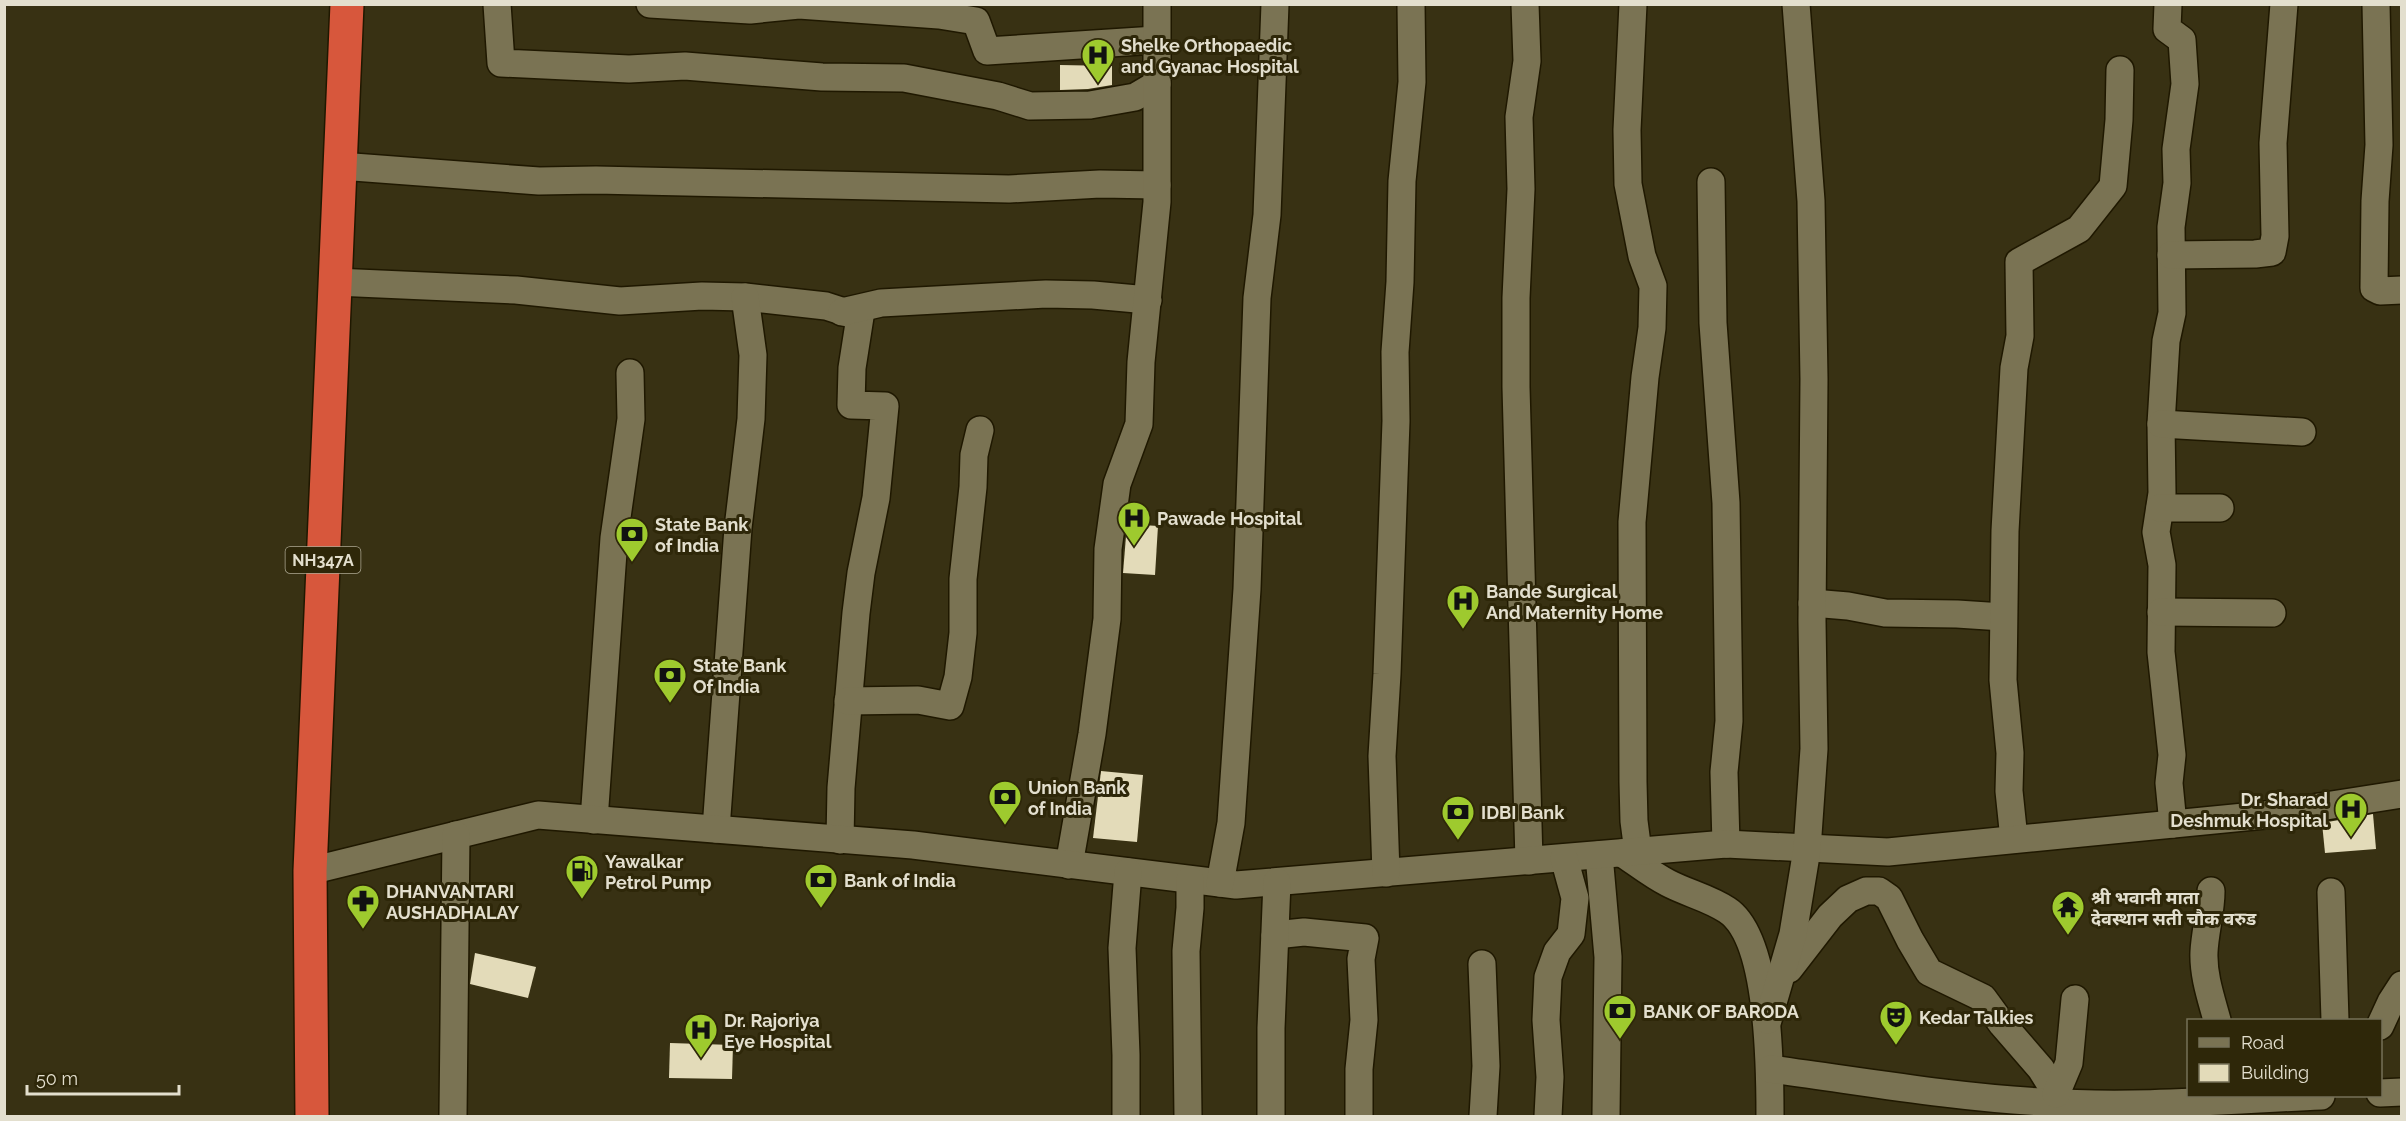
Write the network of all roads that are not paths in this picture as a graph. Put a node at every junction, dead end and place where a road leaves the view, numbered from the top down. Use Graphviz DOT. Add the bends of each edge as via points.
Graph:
graph roads {
  1 [pos="347,4"];
  2 [pos="496,4"];
  3 [pos="650,4"];
  4 [pos="1157,4"];
  5 [pos="1275,4"];
  6 [pos="1411,4"];
  7 [pos="1525,4"];
  8 [pos="1633,4"];
  9 [pos="1796,4"];
  10 [pos="2168,4"];
  11 [pos="2284,4"];
  12 [pos="2376,4"];
  13 [pos="1156,40"];
  14 [pos="2120,70"];
  15 [pos="1157,84"];
  16 [pos="340,166"];
  17 [pos="1711,182"];
  18 [pos="1157,185"];
  19 [pos="2171,255"];
  20 [pos="335,282"];
  21 [pos="2402,290"];
  22 [pos="745,297"];
  23 [pos="1148,300"];
  24 [pos="842,312"];
  25 [pos="630,373"];
  26 [pos="2161,424"];
  27 [pos="980,430"];
  28 [pos="2302,432"];
  29 [pos="2160,508"];
  30 [pos="2220,508"];
  31 [pos="1812,603"];
  32 [pos="2161,612"];
  33 [pos="2272,613"];
  34 [pos="2003,617"];
  35 [pos="848,701"];
  36 [pos="2402,794"];
  37 [pos="594,820"];
  38 [pos="2173,824"];
  39 [pos="716,830"];
  40 [pos="456,835"];
  41 [pos="2014,839"];
  42 [pos="840,840"];
  43 [pos="1726,844"];
  44 [pos="1807,849"];
  45 [pos="1620,853"];
  46 [pos="1564,858"];
  47 [pos="1529,861"];
  48 [pos="1069,865"];
  49 [pos="310,871"];
  50 [pos="1128,872"];
  51 [pos="1386,873"];
  52 [pos="1190,880"];
  53 [pos="1277,882"];
  54 [pos="1220,883"];
  55 [pos="2211,891"];
  56 [pos="2331,892"];
  57 [pos="1275,935"];
  58 [pos="1482,964"];
  59 [pos="1779,982"];
  60 [pos="2402,985"];
  61 [pos="2075,999"];
  62 [pos="2217,1019"];
  63 [pos="2335,1019"];
  64 [pos="1768,1020"];
  65 [pos="2382,1022"];
  66 [pos="1770,1069"];
  67 [pos="2402,1092"];
  68 [pos="2382,1093"];
  69 [pos="2246,1097"];
  70 [pos="2059,1098"];
  71 [pos="2208,1098"];
  72 [pos="2113,1110"];
  73 [pos="1769,1114"];
  74 [pos="312,1116"];
  75 [pos="453,1116"];
  76 [pos="1126,1116"];
  77 [pos="1188,1116"];
  78 [pos="1271,1116"];
  79 [pos="1359,1116"];
  80 [pos="1483,1116"];
  81 [pos="1548,1116"];
  82 [pos="1606,1116"];
  1 -- 16 [label="highway, NH347A"];
  2 -- 15 [label="street" via="501,63 629,69 685,66 822,77 904,78 1030,106 1090,105 1135,97"];
  3 -- 13 [label="street" via="750,10 799,5 939,15 976,21 987,51"];
  4 -- 13 [label="street"];
  5 -- 54 [label="street" via="1267,215 1257,298 1247,589 1231,823"];
  6 -- 51 [label="street" via="1412,82 1402,181 1382,756"];
  7 -- 47 [label="street" via="1527,61 1520,117 1516,387"];
  8 -- 45 [label="street" via="1628,184 1642,256 1653,286 1632,522 1634,802"];
  9 -- 31 [label="street" via="1811,201"];
  10 -- 19 [label="street" via="2167,29 2182,40 2185,84 2176,149"];
  11 -- 19 [label="street" via="2273,143 2272,252"];
  12 -- 21 [label="street" via="2379,145 2374,288"];
  13 -- 15 [label="street"];
  14 -- 34 [label="street" via="2114,186 2079,229 2019,262 2020,336 2014,368"];
  15 -- 18 [label="street"];
  16 -- 18 [label="street" via="539,182 1009,189"];
  16 -- 20 [label="highway, NH347A"];
  17 -- 43 [label="street" via="1713,323 1726,503 1729,722"];
  18 -- 23 [label="street"];
  19 -- 26 [label="street" via="2172,312 2166,341"];
  20 -- 22 [label="street" via="516,290 620,301"];
  20 -- 49 [label="highway, NH347A"];
  22 -- 24 [label="street" via="826,306"];
  22 -- 39 [label="street" via="753,354 751,418 738,528"];
  23 -- 24 [label="street" via="1046,294 881,303"];
  23 -- 48 [label="street" via="1139,424 1117,484 1108,549 1107,619"];
  24 -- 35 [label="street" via="860,317 851,405 885,406 876,498 861,573"];
  25 -- 37 [label="street" via="631,419 614,538"];
  26 -- 28 [label="street"];
  26 -- 29 [label="street"];
  27 -- 35 [label="street" via="974,455 963,579 963,633 950,706 909,699"];
  29 -- 30 [label="street"];
  29 -- 32 [label="street" via="2156,532 2162,565"];
  31 -- 34 [label="street" via="1885,614"];
  31 -- 44 [label="street" via="1814,749"];
  32 -- 33 [label="street"];
  32 -- 38 [label="street"];
  34 -- 41 [label="street" via="2002,680"];
  35 -- 42 [label="street"];
  36 -- 38 [label="street" via="2275,814"];
  37 -- 39 [label="street"];
  37 -- 40 [label="street" via="538,815"];
  38 -- 41 [label="street"];
  39 -- 42 [label="street"];
  40 -- 49 [label="street"];
  40 -- 75 [label="street"];
  41 -- 44 [label="street" via="1888,852"];
  42 -- 48 [label="street"];
  43 -- 44 [label="street"];
  43 -- 45 [label="street"];
  44 -- 59 [label="street" via="1793,934"];
  45 -- 46 [label="street"];
  45 -- 64 [label="street" via="1667,883 1727,910 1745,927"];
  45 -- 82 [label="street" via="1608,957"];
  46 -- 47 [label="street"];
  46 -- 81 [label="street" via="1575,898 1571,934 1557,952 1548,977"];
  47 -- 51 [label="street"];
  48 -- 50 [label="street"];
  49 -- 74 [label="highway, NH347A"];
  50 -- 52 [label="street"];
  50 -- 76 [label="street" via="1122,948"];
  51 -- 53 [label="street"];
  52 -- 54 [label="street"];
  52 -- 77 [label="street" via="1186,951"];
  53 -- 54 [label="street"];
  53 -- 57 [label="street"];
  55 -- 62 [label="street" via="2204,951"];
  56 -- 63 [label="street"];
  57 -- 78 [label="street"];
  57 -- 79 [label="street" via="1304,932 1365,938 1361,959 1364,1020"];
  58 -- 80 [label="street" via="1486,1066"];
  59 -- 64 [label="street"];
  59 -- 70 [label="street" via="1842,905 1866,891 1879,891 1889,898 1929,972 1983,998 2042,1069"];
  60 -- 65 [label="street"];
  61 -- 70 [label="street" via="2070,1063"];
  64 -- 66 [label="street"];
  66 -- 70 [label="street" via="1902,1089"];
  66 -- 73 [label="street"];
  67 -- 68 [label="street"];
  69 -- 71 [label="street"];
  70 -- 72 [label="street"];
  71 -- 72 [label="street"];
}
